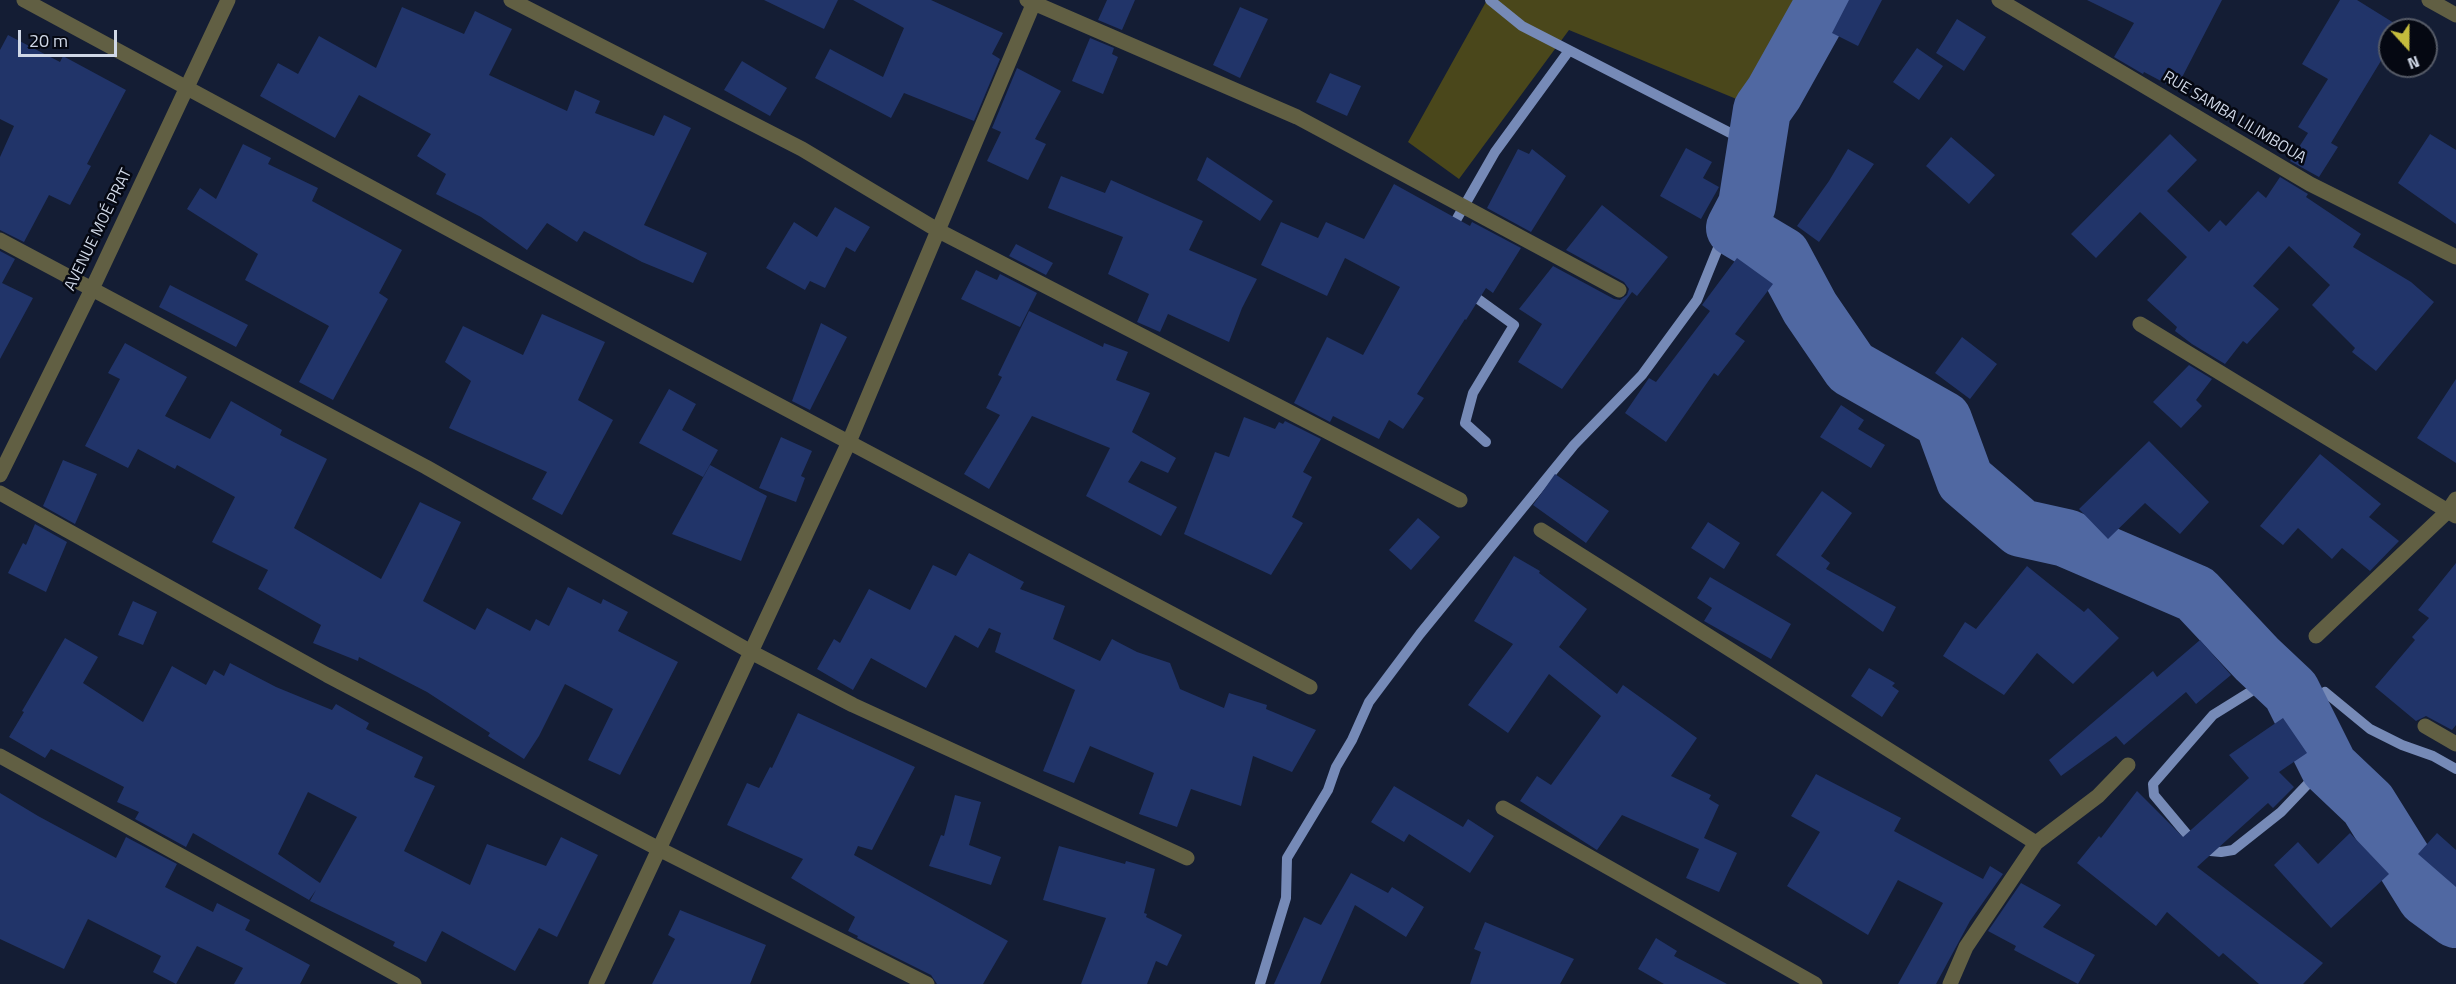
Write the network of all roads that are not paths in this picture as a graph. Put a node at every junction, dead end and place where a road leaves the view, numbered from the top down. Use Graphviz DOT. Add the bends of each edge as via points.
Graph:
graph roads {
  1 [pos="24,0"];
  2 [pos="228,0"];
  3 [pos="511,0"];
  4 [pos="1999,0"];
  5 [pos="2429,0"];
  6 [pos="1032,1"];
  7 [pos="2456,15"];
  8 [pos="188,87"];
  9 [pos="939,231"];
  10 [pos="0,240"];
  11 [pos="2456,257"];
  12 [pos="92,289"];
  13 [pos="1619,290"];
  14 [pos="2140,324"];
  15 [pos="849,442"];
  16 [pos="0,475"];
  17 [pos="0,493"];
  18 [pos="1460,500"];
  19 [pos="2453,509"];
  20 [pos="1541,530"];
  21 [pos="2316,636"];
  22 [pos="751,652"];
  23 [pos="1311,687"];
  24 [pos="2425,726"];
  25 [pos="2456,744"];
  26 [pos="0,756"];
  27 [pos="2128,765"];
  28 [pos="1503,808"];
  29 [pos="2036,843"];
  30 [pos="659,849"];
  31 [pos="1187,858"];
  32 [pos="414,984"];
  33 [pos="596,984"];
  34 [pos="927,984"];
  35 [pos="1815,984"];
  36 [pos="1950,984"];
  1 -- 8 [label="street"];
  2 -- 8 [label="street, AVENUE MOÉ PRAT"];
  3 -- 9 [label="street" via="802,149"];
  4 -- 11 [label="street, RUE SAMBA LILIMBOUA" via="2310,184"];
  5 -- 7 [label="street"];
  6 -- 9 [label="street"];
  6 -- 13 [label="street" via="1296,117"];
  8 -- 12 [label="street, AVENUE MOÉ PRAT"];
  8 -- 15 [label="street"];
  9 -- 15 [label="street"];
  9 -- 18 [label="street"];
  10 -- 12 [label="street"];
  12 -- 16 [label="street, AVENUE MOÉ PRAT"];
  12 -- 22 [label="street" via="426,466"];
  14 -- 19 [label="street"];
  15 -- 22 [label="street"];
  15 -- 23 [label="street"];
  17 -- 30 [label="street" via="327,675"];
  19 -- 21 [label="street"];
  20 -- 29 [label="street"];
  22 -- 30 [label="street"];
  22 -- 31 [label="street" via="853,705"];
  24 -- 25 [label="street"];
  26 -- 32 [label="street"];
  27 -- 29 [label="street" via="2098,796"];
  28 -- 35 [label="street"];
  29 -- 36 [label="street" via="1966,947"];
  30 -- 33 [label="street"];
  30 -- 34 [label="street"];
}
